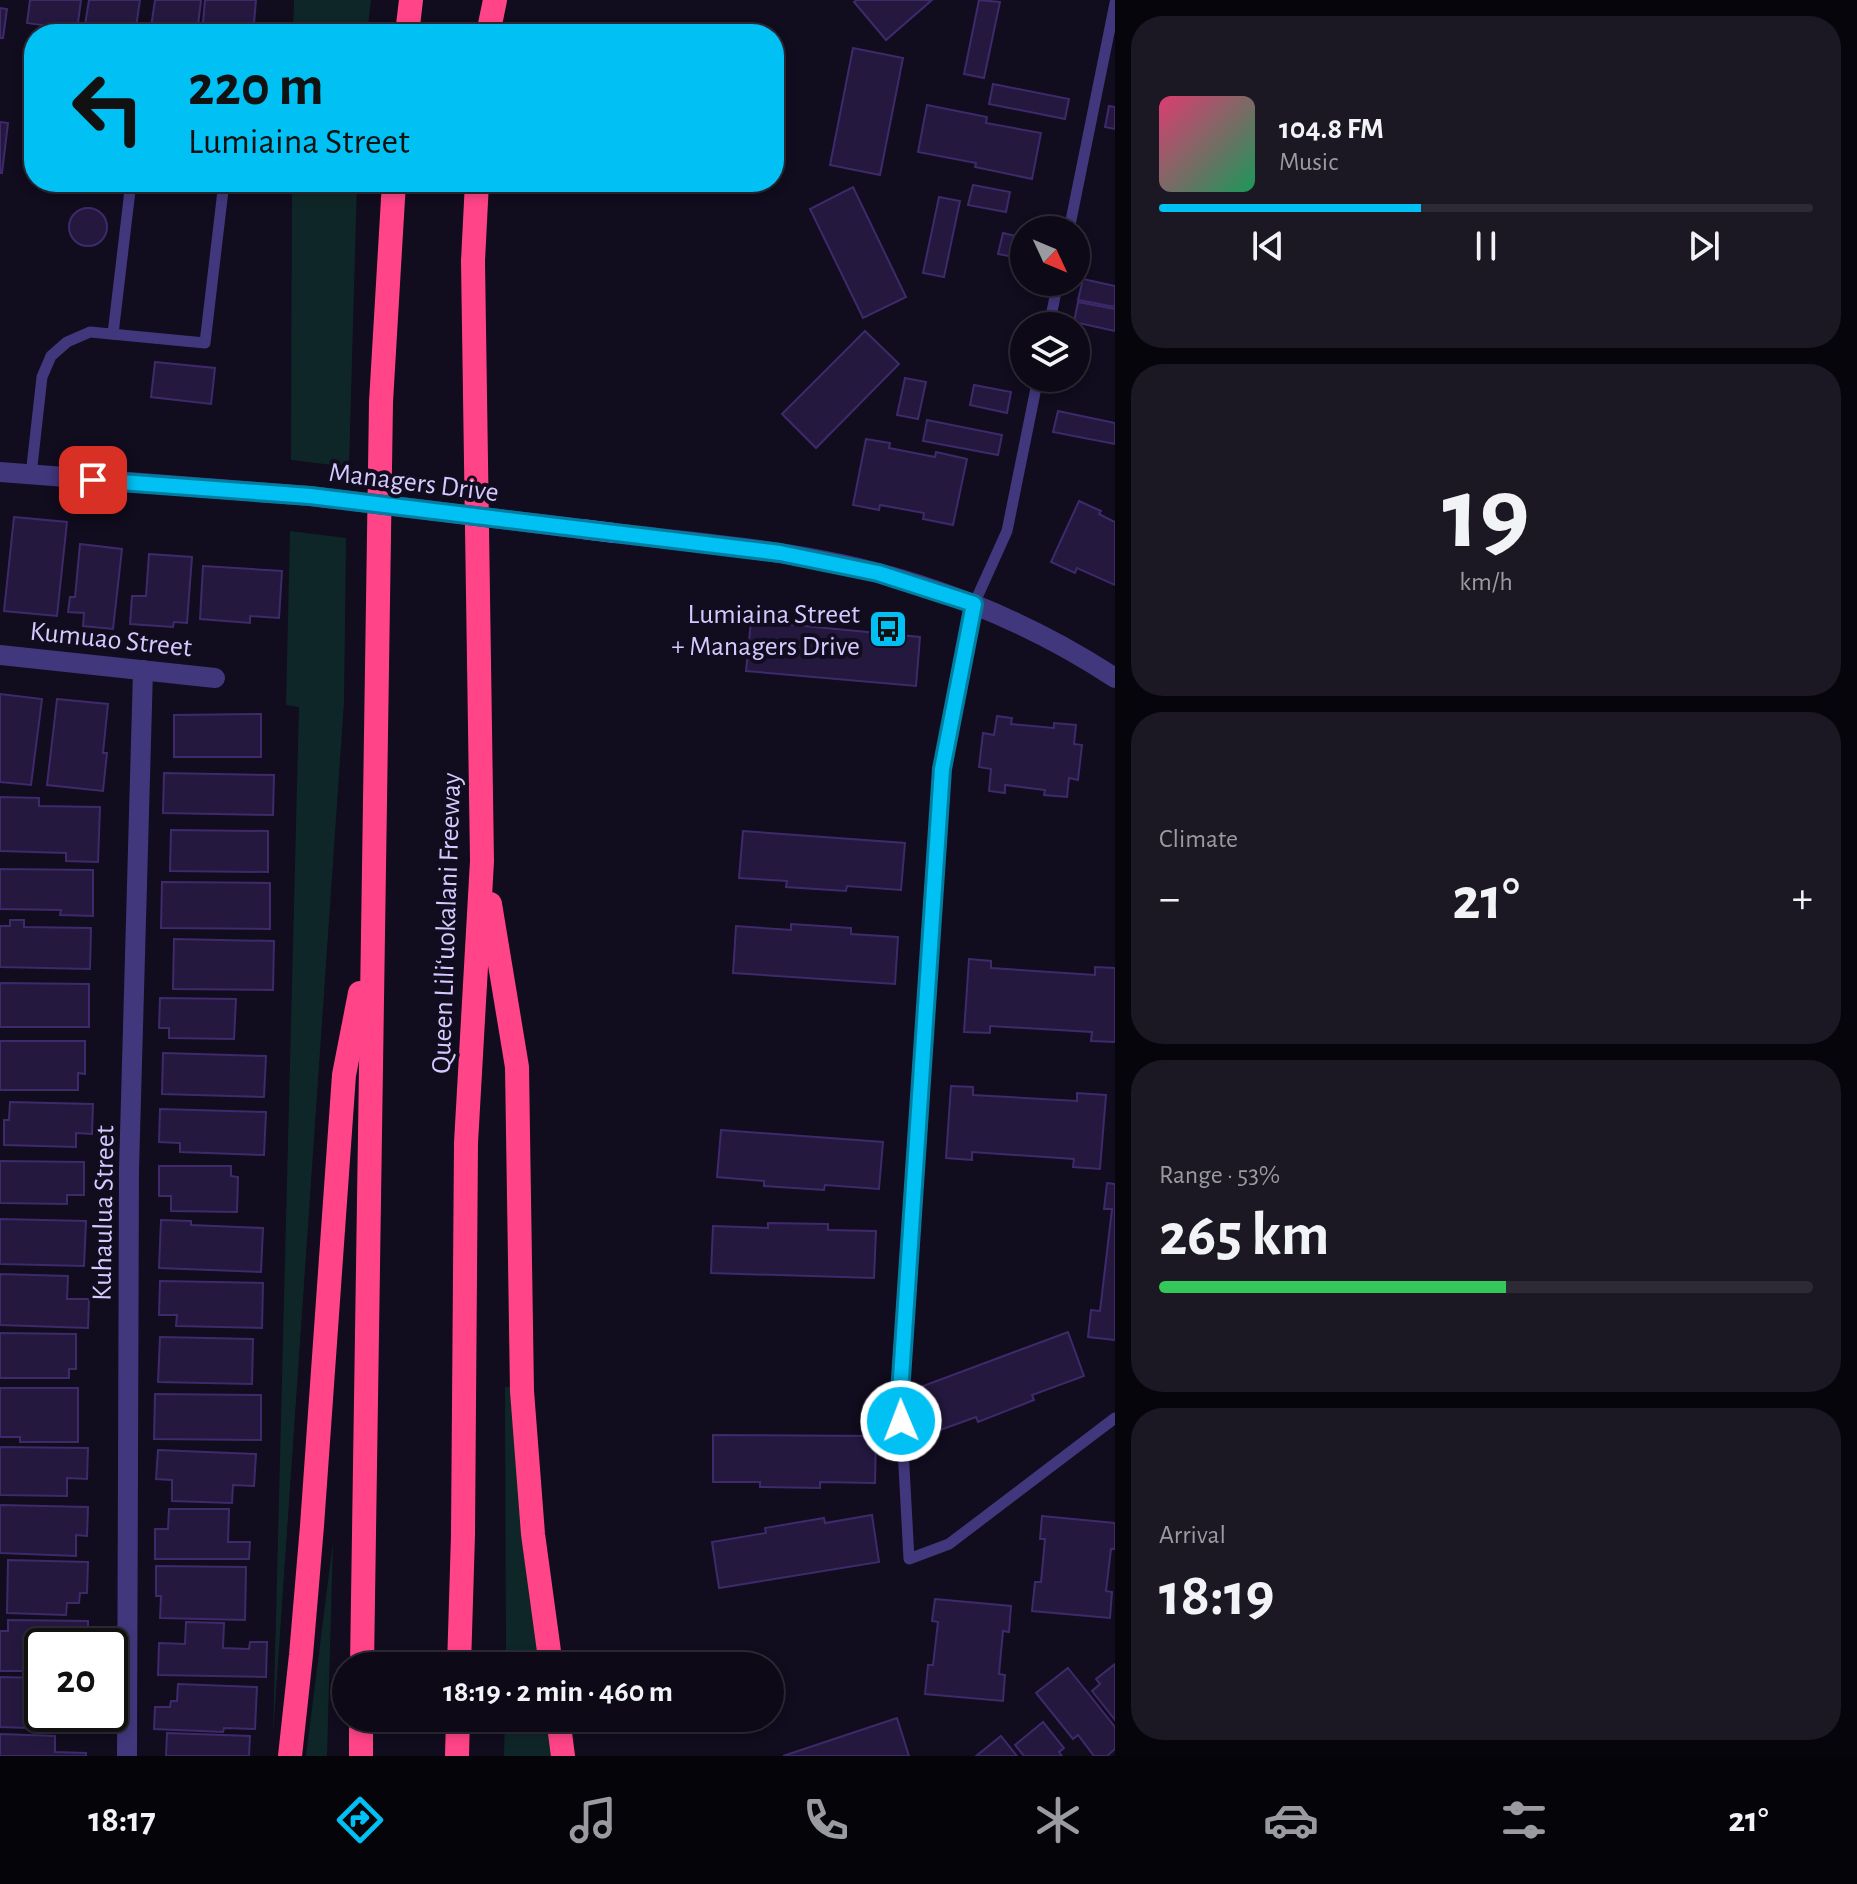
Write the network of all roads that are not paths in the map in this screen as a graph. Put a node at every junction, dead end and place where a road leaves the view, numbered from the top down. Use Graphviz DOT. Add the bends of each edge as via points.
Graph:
graph roads {
  1 [pos="411,0"];
  2 [pos="495,0"];
  3 [pos="1115,3"];
  4 [pos="408,24"];
  5 [pos="490,24"];
  6 [pos="130,192"];
  7 [pos="223,192"];
  8 [pos="393,192"];
  9 [pos="476,192"];
  10 [pos="1072,216"];
  11 [pos="113,334"];
  12 [pos="1035,392"];
  13 [pos="0,472"];
  14 [pos="31,475"];
  15 [pos="582,529"];
  16 [pos="614,533"];
  17 [pos="974,604"];
  18 [pos="0,655"];
  19 [pos="143,670"];
  20 [pos="215,678"];
  21 [pos="1115,678"];
  22 [pos="482,861"];
  23 [pos="372,932"];
  24 [pos="1115,1418"];
  25 [pos="362,1652"];
  26 [pos="459,1652"];
  27 [pos="549,1652"];
  28 [pos="361,1732"];
  29 [pos="458,1732"];
  30 [pos="560,1732"];
  31 [pos="127,1756"];
  32 [pos="290,1756"];
  33 [pos="361,1756"];
  34 [pos="457,1756"];
  35 [pos="563,1756"];
  1 -- 4 [label="highway"];
  2 -- 5 [label="highway"];
  3 -- 10 [label="lane"];
  6 -- 11 [label="lane"];
  7 -- 11 [label="lane" via="205,343"];
  8 -- 23 [label="highway" via="381,402"];
  9 -- 22 [label="highway, Queen Liliʻuokalani Freeway" via="473,261"];
  11 -- 14 [label="lane" via="90,332 51,356 42,377"];
  12 -- 17 [label="lane" via="1007,531"];
  13 -- 14 [label="street, Managers Drive"];
  14 -- 15 [label="street, Managers Drive, bridge" via="310,496"];
  15 -- 16 [label="main road"];
  16 -- 17 [label="street" via="823,560"];
  17 -- 21 [label="street"];
  17 -- 24 [label="lane" via="941,779 900,1393 909,1559 949,1544"];
  18 -- 19 [label="street, Kumuao Street"];
  19 -- 20 [label="street, Kumuao Street"];
  19 -- 31 [label="street, Kuhaulua Street" via="129,1170"];
  22 -- 26 [label="highway, Queen Liliʻuokalani Freeway" via="466,1143"];
  22 -- 27 [label="highway" via="517,1067 522,1391"];
  23 -- 25 [label="highway"];
  23 -- 32 [label="highway" via="344,1075"];
  28 -- 33 [label="highway"];
  29 -- 34 [label="highway"];
  30 -- 35 [label="highway"];
}
